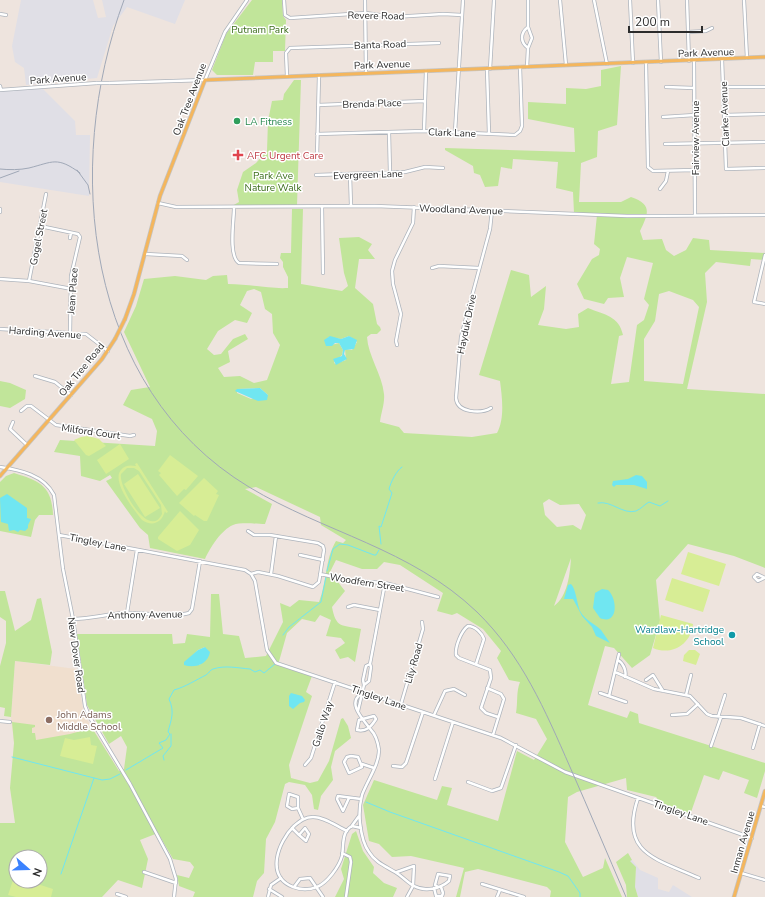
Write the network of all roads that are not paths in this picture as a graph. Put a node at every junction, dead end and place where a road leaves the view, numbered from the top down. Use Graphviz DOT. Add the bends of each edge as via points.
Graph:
graph roads {
  1 [pos="247,0"];
  2 [pos="284,0"];
  3 [pos="365,0"];
  4 [pos="463,0"];
  5 [pos="494,0"];
  6 [pos="528,0"];
  7 [pos="560,0"];
  8 [pos="594,0"];
  9 [pos="630,0"];
  10 [pos="658,0"];
  11 [pos="687,0"];
  12 [pos="744,0"];
  13 [pos="366,13"];
  14 [pos="0,14"];
  15 [pos="6,15"];
  16 [pos="462,15"];
  17 [pos="528,27"];
  18 [pos="712,28"];
  19 [pos="688,32"];
  20 [pos="439,43"];
  21 [pos="366,44"];
  22 [pos="528,48"];
  23 [pos="747,58"];
  24 [pos="765,58"];
  25 [pos="722,59"];
  26 [pos="689,60"];
  27 [pos="694,60"];
  28 [pos="646,62"];
  29 [pos="661,62"];
  30 [pos="633,63"];
  31 [pos="607,64"];
  32 [pos="566,66"];
  33 [pos="520,67"];
  34 [pos="527,67"];
  35 [pos="489,69"];
  36 [pos="458,70"];
  37 [pos="426,71"];
  38 [pos="366,73"];
  39 [pos="319,75"];
  40 [pos="287,76"];
  41 [pos="205,80"];
  42 [pos="0,86"];
  43 [pos="723,86"];
  44 [pos="666,87"];
  45 [pos="765,87"];
  46 [pos="694,88"];
  47 [pos="1,90"];
  48 [pos="425,101"];
  49 [pos="318,105"];
  50 [pos="765,114"];
  51 [pos="694,115"];
  52 [pos="724,115"];
  53 [pos="663,117"];
  54 [pos="424,131"];
  55 [pos="389,132"];
  56 [pos="455,132"];
  57 [pos="317,134"];
  58 [pos="489,134"];
  59 [pos="765,142"];
  60 [pos="695,143"];
  61 [pos="725,143"];
  62 [pos="665,144"];
  63 [pos="316,156"];
  64 [pos="443,168"];
  65 [pos="765,168"];
  66 [pos="695,170"];
  67 [pos="668,171"];
  68 [pos="390,173"];
  69 [pos="316,175"];
  70 [pos="350,175"];
  71 [pos="660,189"];
  72 [pos="46,194"];
  73 [pos="158,203"];
  74 [pos="351,206"];
  75 [pos="322,207"];
  76 [pos="414,207"];
  77 [pos="234,208"];
  78 [pos="157,209"];
  79 [pos="492,210"];
  80 [pos="695,215"];
  81 [pos="765,215"];
  82 [pos="40,226"];
  83 [pos="71,233"];
  84 [pos="70,238"];
  85 [pos="146,254"];
  86 [pos="765,255"];
  87 [pos="187,260"];
  88 [pos="276,264"];
  89 [pos="432,268"];
  90 [pos="479,268"];
  91 [pos="323,273"];
  92 [pos="0,279"];
  93 [pos="29,281"];
  94 [pos="72,289"];
  95 [pos="765,304"];
  96 [pos="0,329"];
  97 [pos="70,333"];
  98 [pos="397,345"];
  99 [pos="108,351"];
  100 [pos="35,376"];
  101 [pos="72,395"];
  102 [pos="492,408"];
  103 [pos="21,411"];
  104 [pos="49,420"];
  105 [pos="13,422"];
  106 [pos="134,435"];
  107 [pos="28,445"];
  108 [pos="0,466"];
  109 [pos="7,468"];
  110 [pos="0,476"];
  111 [pos="248,531"];
  112 [pos="60,535"];
  113 [pos="276,536"];
  114 [pos="137,550"];
  115 [pos="300,555"];
  116 [pos="323,560"];
  117 [pos="200,561"];
  118 [pos="251,574"];
  119 [pos="270,574"];
  120 [pos="320,574"];
  121 [pos="385,583"];
  122 [pos="438,597"];
  123 [pos="348,607"];
  124 [pos="380,610"];
  125 [pos="127,613"];
  126 [pos="73,619"];
  127 [pos="422,622"];
  128 [pos="619,654"];
  129 [pos="618,660"];
  130 [pos="370,664"];
  131 [pos="476,664"];
  132 [pos="615,672"];
  133 [pos="691,675"];
  134 [pos="625,677"];
  135 [pos="646,680"];
  136 [pos="336,682"];
  137 [pos="364,685"];
  138 [pos="487,688"];
  139 [pos="663,691"];
  140 [pos="362,693"];
  141 [pos="600,693"];
  142 [pos="464,695"];
  143 [pos="686,695"];
  144 [pos="725,695"];
  145 [pos="609,696"];
  146 [pos="626,702"];
  147 [pos="401,704"];
  148 [pos="698,704"];
  149 [pos="423,712"];
  150 [pos="672,714"];
  151 [pos="434,715"];
  152 [pos="498,717"];
  153 [pos="720,717"];
  154 [pos="361,719"];
  155 [pos="0,721"];
  156 [pos="10,722"];
  157 [pos="453,722"];
  158 [pos="760,724"];
  159 [pos="765,726"];
  160 [pos="370,728"];
  161 [pos="493,735"];
  162 [pos="516,745"];
  163 [pos="711,746"];
  164 [pos="753,748"];
  165 [pos="362,764"];
  166 [pos="305,765"];
  167 [pos="394,766"];
  168 [pos="374,768"];
  169 [pos="435,779"];
  170 [pos="468,782"];
  171 [pos="765,791"];
  172 [pos="349,798"];
  173 [pos="638,798"];
  174 [pos="361,799"];
  175 [pos="761,806"];
  176 [pos="765,807"];
  177 [pos="298,808"];
  178 [pos="360,813"];
  179 [pos="303,819"];
  180 [pos="351,827"];
  181 [pos="292,828"];
  182 [pos="361,828"];
  183 [pos="346,831"];
  184 [pos="299,834"];
  185 [pos="752,838"];
  186 [pos="342,853"];
  187 [pos="144,872"];
  188 [pos="396,872"];
  189 [pos="741,873"];
  190 [pos="281,878"];
  191 [pos="699,878"];
  192 [pos="765,880"];
  193 [pos="176,883"];
  194 [pos="482,884"];
  195 [pos="413,886"];
  196 [pos="294,887"];
  197 [pos="316,887"];
  198 [pos="439,887"];
  199 [pos="434,888"];
  200 [pos="269,889"];
  201 [pos="500,890"];
  202 [pos="117,894"];
  203 [pos="126,897"];
  204 [pos="174,897"];
  205 [pos="268,897"];
  206 [pos="282,897"];
  207 [pos="323,897"];
  208 [pos="346,897"];
  209 [pos="407,897"];
  210 [pos="497,897"];
  211 [pos="524,897"];
  212 [pos="734,897"];
  1 -- 41 [label="street, Oak Tree Avenue" via="225,32"];
  2 -- 13 [label="street, Revere Road" via="285,15 290,18"];
  3 -- 13 [label="street"];
  4 -- 16 [label="street"];
  5 -- 35 [label="street"];
  6 -- 17 [label="street"];
  7 -- 32 [label="street"];
  8 -- 31 [label="street"];
  9 -- 30 [label="street"];
  10 -- 29 [label="street"];
  11 -- 19 [label="street"];
  12 -- 23 [label="street"];
  13 -- 16 [label="street, Revere Road" via="393,16"];
  13 -- 21 [label="street"];
  14 -- 15 [label="street"];
  16 -- 36 [label="street"];
  17 -- 22 [label="street" via="532,38"];
  17 -- 22 [label="street" via="522,37 523,44"];
  18 -- 19 [label="street"];
  19 -- 26 [label="street"];
  20 -- 21 [label="street, Banta Road"];
  21 -- 38 [label="street"];
  21 -- 40 [label="street, Banta Road" via="287,49"];
  22 -- 34 [label="street"];
  23 -- 24 [label="main road, Park Avenue"];
  23 -- 25 [label="main road, Park Avenue"];
  25 -- 27 [label="main road, Park Avenue"];
  25 -- 43 [label="street, Clarke Avenue"];
  26 -- 27 [label="main road, Park Avenue"];
  26 -- 29 [label="main road, Park Avenue"];
  27 -- 46 [label="street, Fairview Avenue"];
  28 -- 29 [label="main road, Park Avenue"];
  28 -- 30 [label="main road, Park Avenue"];
  28 -- 67 [label="street" via="648,166 653,171"];
  30 -- 31 [label="main road, Park Avenue"];
  31 -- 32 [label="main road, Park Avenue"];
  32 -- 34 [label="main road, Park Avenue"];
  33 -- 34 [label="main road, Park Avenue"];
  33 -- 35 [label="main road, Park Avenue"];
  33 -- 58 [label="street, Clark Lane" via="521,130 513,135"];
  35 -- 36 [label="main road, Park Avenue"];
  35 -- 58 [label="street"];
  36 -- 37 [label="main road, Park Avenue"];
  36 -- 56 [label="street"];
  37 -- 38 [label="main road, Park Avenue"];
  37 -- 48 [label="street"];
  38 -- 39 [label="main road, Park Avenue"];
  39 -- 40 [label="main road, Park Avenue"];
  39 -- 49 [label="street"];
  40 -- 41 [label="main road, Park Avenue"];
  41 -- 47 [label="street, Park Avenue, bridge" via="97,83"];
  41 -- 73 [label="main road, Oak Tree Avenue"];
  42 -- 47 [label="street"];
  43 -- 45 [label="street"];
  43 -- 52 [label="street, Clarke Avenue"];
  44 -- 46 [label="street"];
  46 -- 51 [label="street, Fairview Avenue"];
  48 -- 49 [label="street, Brenda Place"];
  48 -- 54 [label="street"];
  49 -- 57 [label="street"];
  50 -- 52 [label="street"];
  51 -- 53 [label="street"];
  51 -- 60 [label="street, Fairview Avenue"];
  52 -- 61 [label="street, Clarke Avenue"];
  54 -- 55 [label="street, Clark Lane"];
  54 -- 56 [label="street, Clark Lane"];
  55 -- 57 [label="street, Clark Lane"];
  55 -- 68 [label="street"];
  56 -- 58 [label="street, Clark Lane"];
  57 -- 63 [label="street"];
  59 -- 61 [label="street"];
  60 -- 61 [label="street"];
  60 -- 62 [label="street"];
  60 -- 66 [label="street, Fairview Avenue"];
  61 -- 65 [label="street, Clarke Avenue" via="726,169"];
  64 -- 68 [label="street, Evergreen Lane" via="425,167 410,172"];
  66 -- 67 [label="street"];
  66 -- 80 [label="street, Fairview Avenue"];
  67 -- 71 [label="street" via="666,181"];
  68 -- 70 [label="street, Evergreen Lane"];
  69 -- 70 [label="street, Evergreen Lane"];
  70 -- 74 [label="street"];
  72 -- 82 [label="street, Gogel Street"];
  73 -- 77 [label="street, Woodland Avenue" via="176,207"];
  73 -- 78 [label="main road, Oak Tree Avenue"];
  74 -- 75 [label="street, Woodland Avenue"];
  74 -- 76 [label="street, Woodland Avenue"];
  75 -- 77 [label="street, Woodland Avenue"];
  75 -- 91 [label="street"];
  76 -- 79 [label="street, Woodland Avenue"];
  76 -- 98 [label="street" via="413,223 392,271 400,310"];
  77 -- 88 [label="street" via="232,251 235,260 239,263"];
  78 -- 85 [label="main road, Oak Tree Road"];
  79 -- 80 [label="street, Woodland Avenue" via="627,216"];
  79 -- 90 [label="street, Hayduk Drive" via="490,229"];
  80 -- 81 [label="street, Woodland Avenue"];
  82 -- 83 [label="street"];
  82 -- 93 [label="street, Gogel Street"];
  83 -- 84 [label="street"];
  83 -- 94 [label="street, Jean Place" via="78,235 80,239 72,274"];
  85 -- 87 [label="street" via="182,256"];
  85 -- 99 [label="main road, Oak Tree Road, bridge" via="125,319"];
  86 -- 95 [label="street" via="754,302"];
  89 -- 90 [label="street"];
  90 -- 102 [label="street, Hayduk Drive" via="459,348 456,401 464,410 485,411"];
  92 -- 93 [label="street"];
  93 -- 94 [label="street"];
  94 -- 97 [label="street, Jean Place"];
  96 -- 97 [label="street, Harding Avenue"];
  97 -- 99 [label="street, Harding Avenue" via="88,335"];
  99 -- 101 [label="main road, Oak Tree Road"];
  100 -- 101 [label="street" via="55,382"];
  101 -- 104 [label="main road, Oak Tree Road"];
  103 -- 104 [label="street, Milford Court" via="31,406"];
  104 -- 106 [label="street, Milford Court" via="63,427"];
  104 -- 107 [label="main road, Oak Tree Road"];
  105 -- 107 [label="street" via="10,430"];
  107 -- 109 [label="main road, Oak Tree Road"];
  108 -- 109 [label="street, New Dover Road"];
  109 -- 110 [label="main road, Oak Tree Road"];
  109 -- 112 [label="street, New Dover Road" via="35,476 48,486 56,502"];
  111 -- 113 [label="street" via="254,535"];
  112 -- 114 [label="street, Tingley Lane"];
  112 -- 126 [label="street, New Dover Road" via="63,569"];
  113 -- 116 [label="street" via="320,544 324,550"];
  113 -- 119 [label="street"];
  114 -- 117 [label="street, Tingley Lane"];
  114 -- 125 [label="street"];
  115 -- 116 [label="street"];
  116 -- 120 [label="street"];
  117 -- 118 [label="street, Tingley Lane" via="240,568"];
  117 -- 125 [label="street, Anthony Avenue" via="192,609 189,613"];
  118 -- 119 [label="street"];
  118 -- 136 [label="street, Tingley Lane" via="256,584 267,650 272,660"];
  119 -- 120 [label="street" via="311,588 318,584"];
  120 -- 121 [label="street, Woodfern Street"];
  121 -- 122 [label="street, Woodfern Street"];
  121 -- 124 [label="street"];
  123 -- 124 [label="street" via="354,605"];
  124 -- 130 [label="street"];
  125 -- 126 [label="street, Anthony Avenue"];
  126 -- 193 [label="street, New Dover Road" via="87,712 168,854"];
  127 -- 147 [label="street, Lily Road" via="423,629"];
  128 -- 129 [label="street"];
  129 -- 132 [label="street"];
  129 -- 134 [label="street" via="623,664"];
  130 -- 137 [label="street" via="369,681"];
  130 -- 137 [label="street" via="366,666"];
  131 -- 131 [label="street" via="484,640 475,628 468,626 463,632 456,655"];
  131 -- 138 [label="street" via="490,670"];
  132 -- 134 [label="street"];
  132 -- 145 [label="street"];
  133 -- 143 [label="street"];
  134 -- 139 [label="street"];
  135 -- 139 [label="street" via="653,675"];
  136 -- 140 [label="street, Tingley Lane"];
  136 -- 166 [label="street, Gallo Way" via="311,758"];
  137 -- 140 [label="street"];
  138 -- 152 [label="street" via="504,697"];
  138 -- 152 [label="street" via="481,708 486,713"];
  139 -- 143 [label="street"];
  140 -- 147 [label="street, Tingley Lane"];
  140 -- 154 [label="street" via="358,711"];
  141 -- 145 [label="street"];
  142 -- 151 [label="street" via="454,689 445,691"];
  143 -- 148 [label="street"];
  144 -- 153 [label="street"];
  145 -- 146 [label="street"];
  147 -- 149 [label="street, Tingley Lane"];
  148 -- 150 [label="street" via="687,714"];
  148 -- 153 [label="street" via="707,714"];
  149 -- 151 [label="street, Tingley Lane"];
  149 -- 167 [label="street" via="406,763 402,767"];
  151 -- 157 [label="street, Tingley Lane"];
  152 -- 161 [label="street"];
  153 -- 158 [label="street" via="741,718"];
  153 -- 163 [label="street"];
  154 -- 160 [label="street"];
  154 -- 160 [label="street" via="357,722 357,730"];
  154 -- 160 [label="street" via="376,716"];
  155 -- 156 [label="street"];
  157 -- 161 [label="street, Tingley Lane"];
  157 -- 169 [label="street"];
  158 -- 159 [label="street"];
  158 -- 164 [label="street"];
  160 -- 168 [label="street" via="375,735 379,751"];
  161 -- 162 [label="street, Tingley Lane"];
  162 -- 170 [label="street" via="501,788 492,791"];
  162 -- 173 [label="street, Tingley Lane" via="565,772"];
  165 -- 165 [label="street" via="355,756 347,757 344,762 349,773 362,768"];
  165 -- 168 [label="street"];
  168 -- 174 [label="street"];
  171 -- 175 [label="main road, Inman Avenue"];
  172 -- 172 [label="street" via="338,796 343,811"];
  172 -- 174 [label="street"];
  173 -- 185 [label="street, Tingley Lane"];
  173 -- 191 [label="street" via="631,824 640,848 651,856"];
  174 -- 178 [label="street"];
  175 -- 176 [label="street"];
  175 -- 185 [label="main road, Inman Avenue"];
  177 -- 177 [label="street" via="292,809 287,806 289,794 298,797"];
  177 -- 179 [label="street"];
  178 -- 180 [label="street"];
  178 -- 182 [label="street"];
  179 -- 181 [label="street"];
  179 -- 183 [label="street" via="320,818"];
  180 -- 182 [label="street"];
  180 -- 183 [label="street"];
  181 -- 184 [label="street"];
  181 -- 190 [label="street" via="285,836 278,853 277,866"];
  182 -- 188 [label="street" via="364,844 373,858"];
  183 -- 186 [label="street"];
  184 -- 184 [label="street" via="306,841 308,831 305,828"];
  185 -- 189 [label="main road, Inman Avenue"];
  186 -- 197 [label="street" via="331,874"];
  186 -- 208 [label="street" via="348,856 351,862"];
  187 -- 193 [label="street"];
  188 -- 195 [label="street"];
  188 -- 195 [label="street" via="414,866"];
  189 -- 192 [label="street"];
  189 -- 212 [label="main road, Inman Avenue"];
  190 -- 196 [label="street"];
  190 -- 200 [label="street" via="273,882"];
  193 -- 204 [label="street, New Dover Road"];
  194 -- 201 [label="street"];
  195 -- 199 [label="street"];
  195 -- 209 [label="street"];
  196 -- 197 [label="street" via="307,890"];
  196 -- 197 [label="street" via="300,879 307,878 313,880"];
  197 -- 207 [label="street"];
  198 -- 198 [label="street" via="435,885 438,874 450,876 449,881"];
  198 -- 199 [label="street"];
  198 -- 199 [label="street" via="442,896 436,896"];
  200 -- 205 [label="street"];
  200 -- 206 [label="street"];
  201 -- 210 [label="street"];
  201 -- 211 [label="street"];
  202 -- 203 [label="street"];
}
